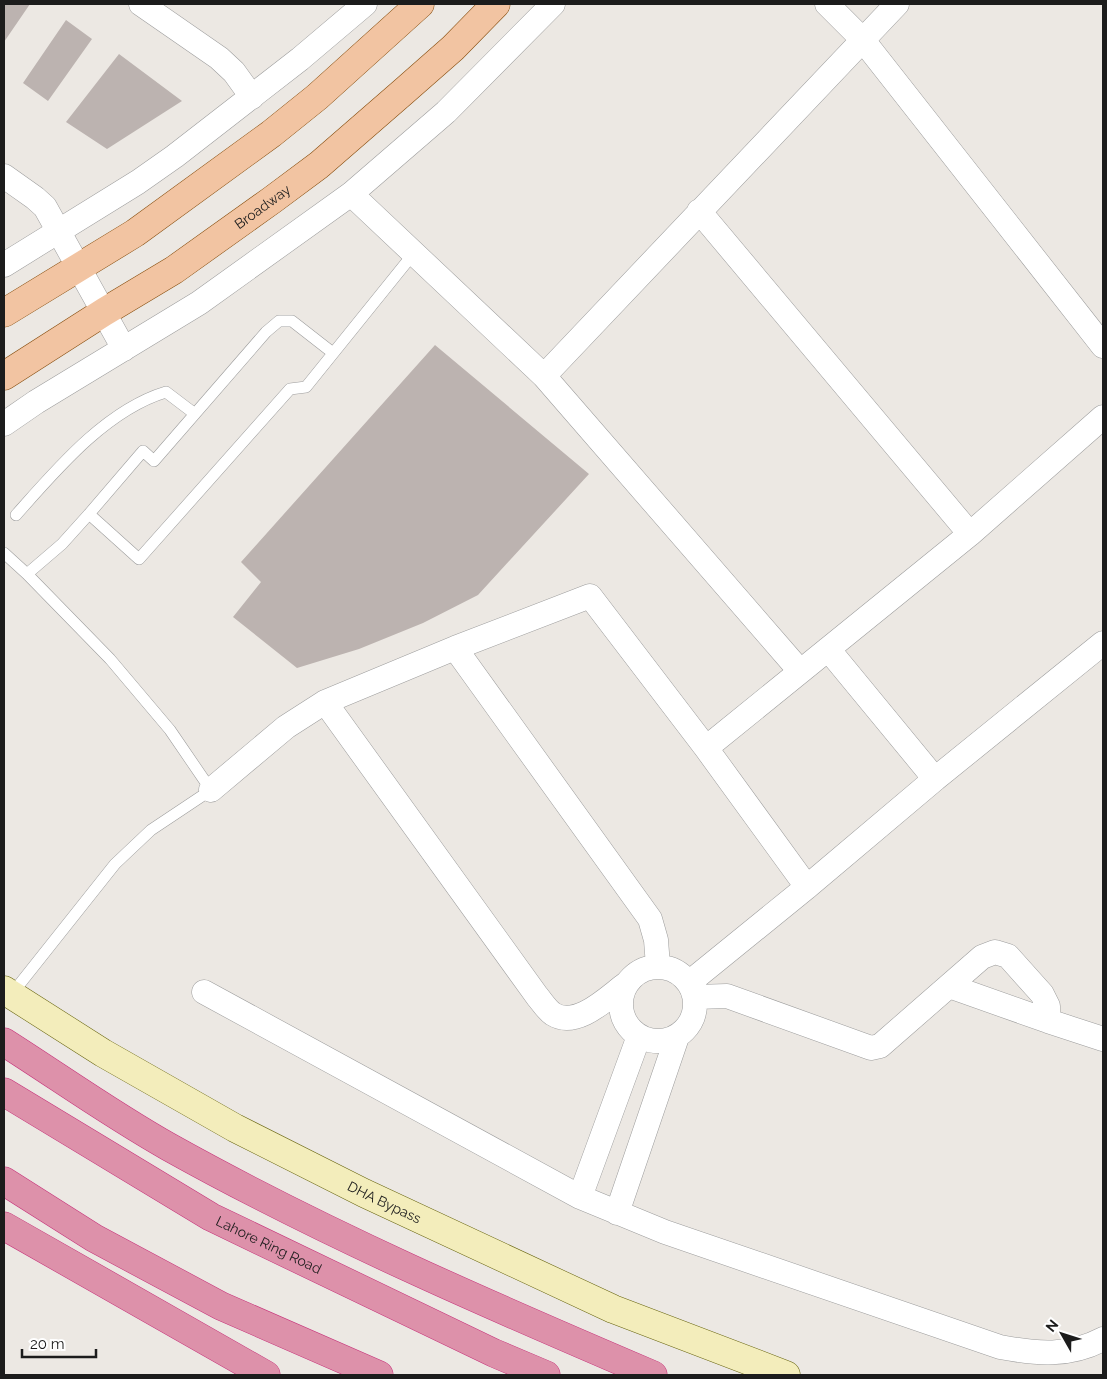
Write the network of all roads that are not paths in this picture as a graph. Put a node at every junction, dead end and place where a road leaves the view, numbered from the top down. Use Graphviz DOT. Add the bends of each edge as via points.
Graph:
graph roads {
  1 [pos="140,4"];
  2 [pos="365,4"];
  3 [pos="420,4"];
  4 [pos="496,4"];
  5 [pos="554,4"];
  6 [pos="827,4"];
  7 [pos="897,4"];
  8 [pos="862,39"];
  9 [pos="252,97"];
  10 [pos="4,176"];
  11 [pos="351,194"];
  12 [pos="699,211"];
  13 [pos="60,231"];
  14 [pos="414,253"];
  15 [pos="4,265"];
  16 [pos="79,267"];
  17 [pos="104,312"];
  18 [pos="4,313"];
  19 [pos="1103,346"];
  20 [pos="124,349"];
  21 [pos="333,353"];
  22 [pos="4,376"];
  23 [pos="544,376"];
  24 [pos="195,414"];
  25 [pos="1103,417"];
  26 [pos="4,424"];
  27 [pos="89,514"];
  28 [pos="16,515"];
  29 [pos="970,534"];
  30 [pos="4,553"];
  31 [pos="27,574"];
  32 [pos="1103,643"];
  33 [pos="455,648"];
  34 [pos="828,649"];
  35 [pos="800,671"];
  36 [pos="324,702"];
  37 [pos="706,748"];
  38 [pos="935,779"];
  39 [pos="211,790"];
  40 [pos="807,887"];
  41 [pos="658,966"];
  42 [pos="626,984"];
  43 [pos="950,986"];
  44 [pos="693,990"];
  45 [pos="8,992"];
  46 [pos="204,992"];
  47 [pos="1048,1021"];
  48 [pos="638,1036"];
  49 [pos="677,1037"];
  50 [pos="1103,1039"];
  51 [pos="4,1042"];
  52 [pos="4,1092"];
  53 [pos="4,1181"];
  54 [pos="580,1197"];
  55 [pos="617,1213"];
  56 [pos="4,1226"];
  57 [pos="1103,1339"];
  58 [pos="266,1375"];
  59 [pos="379,1375"];
  60 [pos="546,1375"];
  61 [pos="653,1375"];
  62 [pos="786,1375"];
  1 -- 9 [label="street" via="219,58"];
  2 -- 9 [label="street"];
  3 -- 16 [label="main road" via="271,134 135,233"];
  4 -- 17 [label="main road, Broadway" via="439,60 318,165 174,270"];
  5 -- 11 [label="street" via="446,112"];
  6 -- 8 [label="street"];
  7 -- 8 [label="street"];
  8 -- 12 [label="street"];
  8 -- 19 [label="street"];
  9 -- 13 [label="street" via="160,166"];
  10 -- 13 [label="street" via="45,207"];
  11 -- 14 [label="street"];
  11 -- 20 [label="street" via="199,303"];
  12 -- 23 [label="street"];
  12 -- 29 [label="street"];
  13 -- 15 [label="street"];
  13 -- 16 [label="street"];
  14 -- 21 [label="lane"];
  14 -- 23 [label="street"];
  16 -- 17 [label="street"];
  16 -- 18 [label="main road"];
  17 -- 20 [label="street"];
  17 -- 22 [label="main road, Broadway"];
  20 -- 26 [label="street"];
  21 -- 24 [label="lane" via="292,320 280,321 266,332"];
  21 -- 27 [label="lane" via="306,387 290,389 139,559"];
  23 -- 35 [label="street"];
  24 -- 27 [label="lane" via="154,461 143,451"];
  24 -- 28 [label="lane" via="166,392 144,398 108,423 69,458"];
  25 -- 29 [label="street"];
  27 -- 31 [label="lane" via="62,544"];
  29 -- 34 [label="street"];
  30 -- 31 [label="lane"];
  31 -- 39 [label="lane" via="116,666 170,730"];
  32 -- 38 [label="street"];
  33 -- 36 [label="street"];
  33 -- 37 [label="street" via="590,596"];
  33 -- 41 [label="street" via="650,919"];
  34 -- 35 [label="street"];
  34 -- 38 [label="street"];
  35 -- 37 [label="street"];
  36 -- 39 [label="street" via="286,727"];
  36 -- 42 [label="street" via="552,1014 566,1019 583,1015"];
  37 -- 40 [label="street"];
  38 -- 40 [label="street"];
  39 -- 45 [label="lane" via="151,830 115,864"];
  40 -- 44 [label="street"];
  41 -- 42 [label="street" via="634,974"];
  41 -- 44 [label="street" via="676,970"];
  42 -- 48 [label="street" via="620,1002 625,1022"];
  43 -- 44 [label="street" via="880,1046 871,1048 727,996"];
  43 -- 47 [label="street"];
  43 -- 47 [label="street" via="982,957 995,952 1008,956 1042,994 1048,1006"];
  44 -- 49 [label="street" via="695,1012 689,1026"];
  45 -- 62 [label="main road, DHA Bypass" via="103,1053 227,1123 364,1193 613,1309"];
  46 -- 54 [label="street"];
  47 -- 50 [label="street"];
  48 -- 49 [label="street" via="651,1041"];
  48 -- 54 [label="street"];
  49 -- 55 [label="street"];
  51 -- 61 [label="highway" via="168,1146 296,1214 535,1325"];
  52 -- 60 [label="highway, Lahore Ring Road" via="211,1217 494,1354"];
  53 -- 59 [label="highway" via="94,1238 221,1306"];
  54 -- 55 [label="street"];
  55 -- 57 [label="street" via="1000,1347 1032,1353 1060,1353 1087,1348"];
  56 -- 58 [label="highway"];
}
